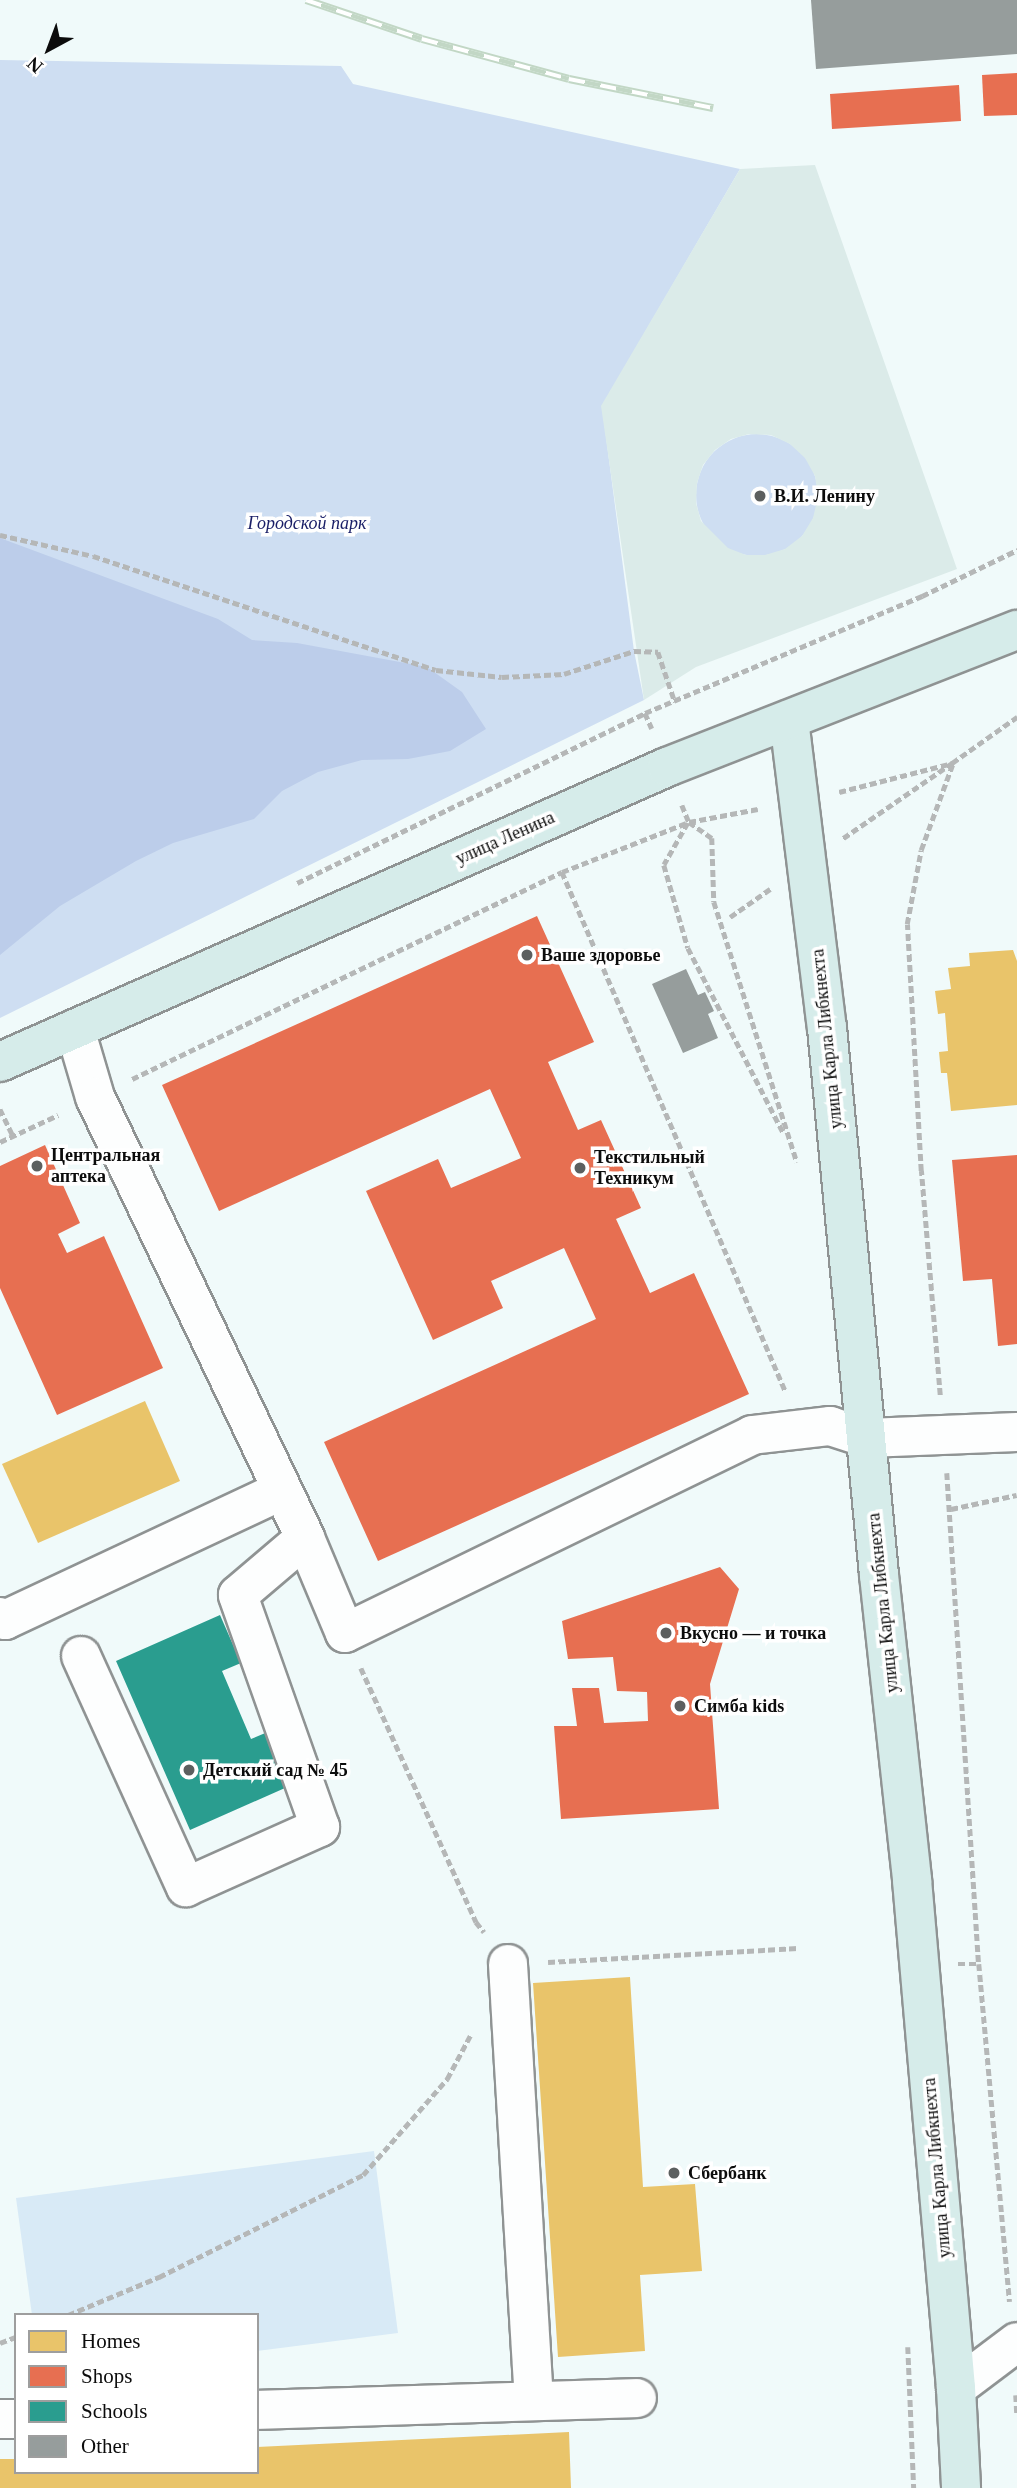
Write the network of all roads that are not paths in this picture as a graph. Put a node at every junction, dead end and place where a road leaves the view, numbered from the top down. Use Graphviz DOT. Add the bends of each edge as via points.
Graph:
graph roads {
  1 [pos="1017,630"];
  2 [pos="789,720"];
  3 [pos="75,1029"];
  4 [pos="0,1062"];
  5 [pos="1017,1432"];
  6 [pos="867,1438"];
  7 [pos="282,1490"];
  8 [pos="304,1538"];
  9 [pos="0,1617"];
  10 [pos="82,1656"];
  11 [pos="508,1964"];
  12 [pos="1015,2343"];
  13 [pos="956,2388"];
  14 [pos="637,2398"];
  15 [pos="534,2400"];
  16 [pos="259,2410"];
  17 [pos="961,2488"];
  1 -- 2 [label="main road, улица Ленина"];
  2 -- 3 [label="main road, улица Ленина" via="667,767"];
  2 -- 6 [label="main road, улица Карла Либкнехта" via="827,1028"];
  3 -- 4 [label="main road, улица Ленина"];
  3 -- 7 [label="street" via="95,1097"];
  5 -- 6 [label="street"];
  6 -- 8 [label="street" via="830,1426 752,1435 345,1633"];
  6 -- 13 [label="main road, улица Карла Либкнехта" via="912,1880"];
  7 -- 8 [label="street"];
  7 -- 9 [label="street" via="5,1619"];
  8 -- 10 [label="street" via="238,1595 320,1827 186,1887"];
  11 -- 15 [label="street"];
  12 -- 13 [label="street"];
  13 -- 17 [label="main road, улица Карла Либкнехта"];
  14 -- 15 [label="street"];
  15 -- 16 [label="street"];
}
